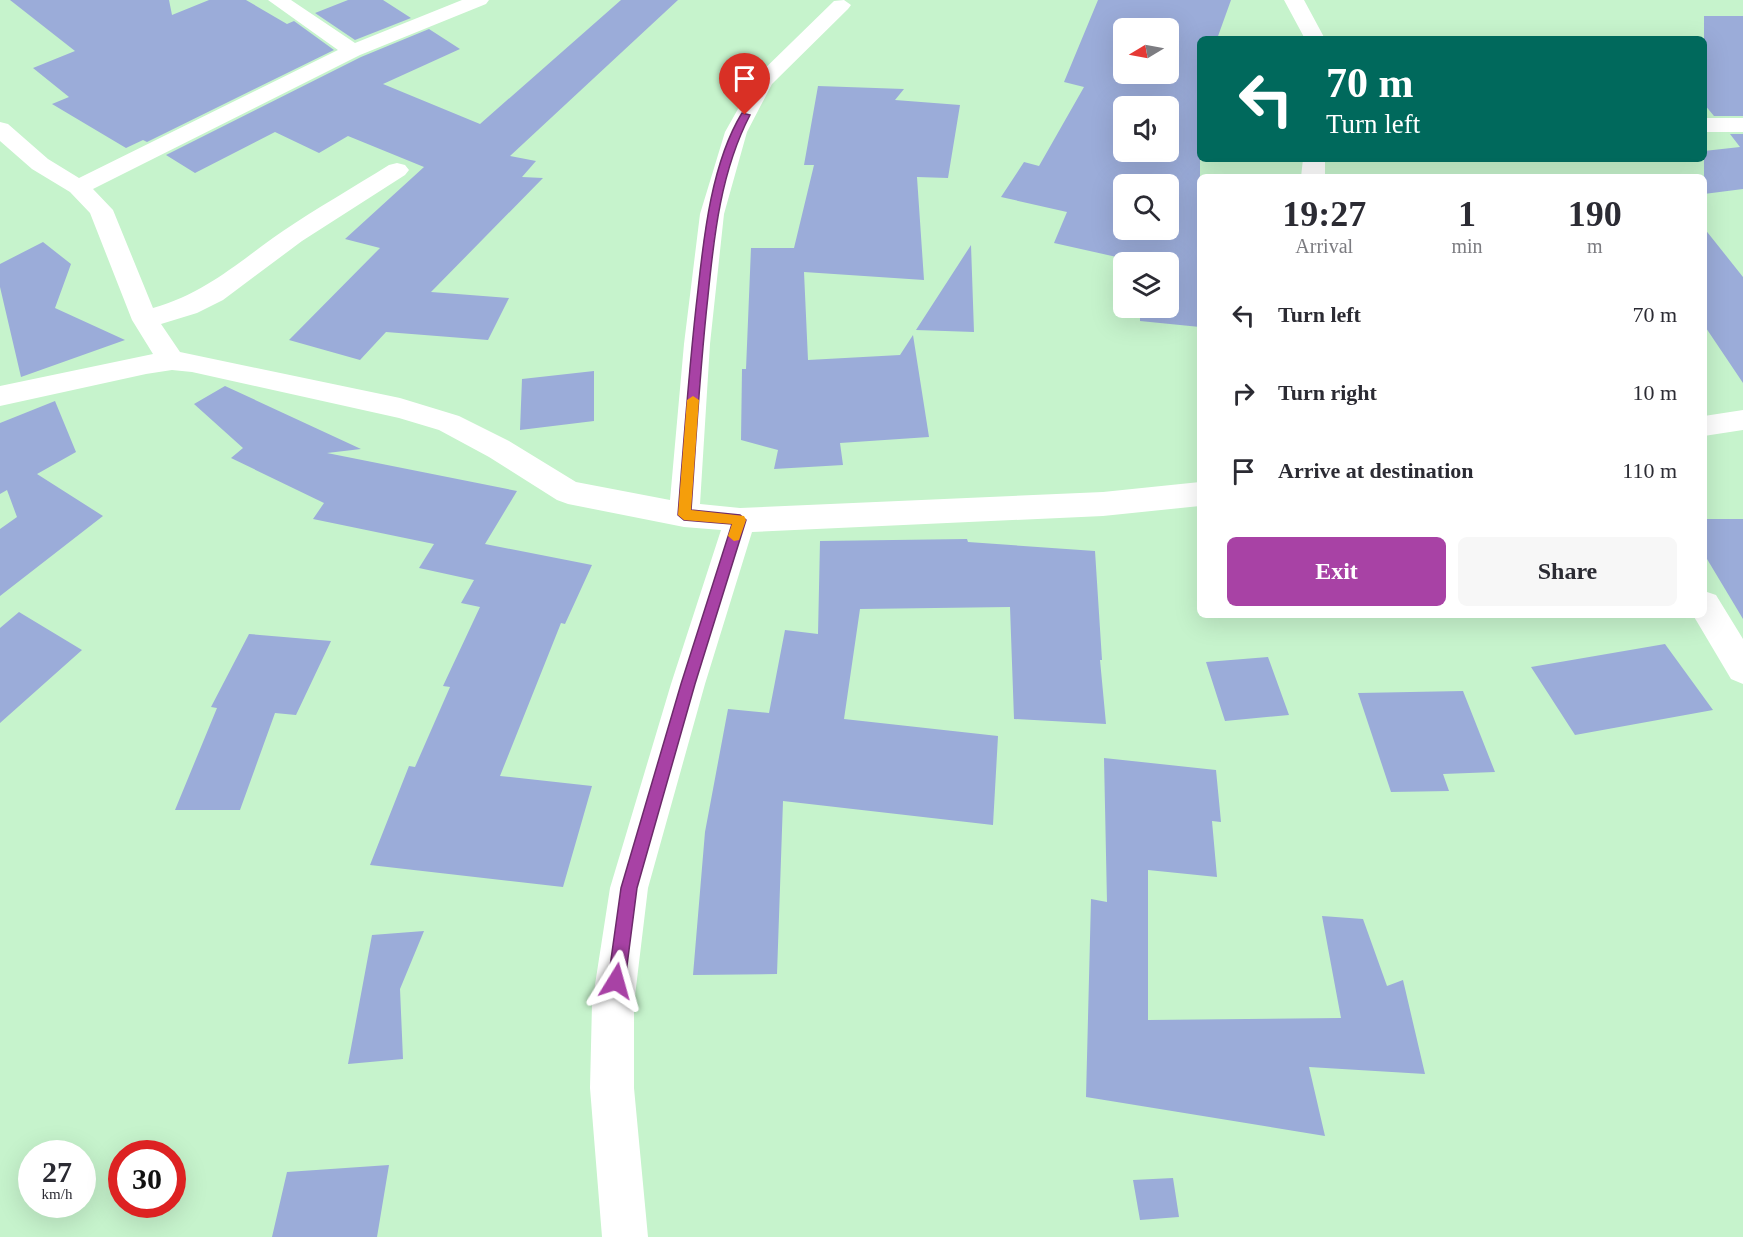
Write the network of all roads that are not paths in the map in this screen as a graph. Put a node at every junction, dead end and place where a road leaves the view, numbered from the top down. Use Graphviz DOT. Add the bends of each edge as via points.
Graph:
graph roads {
  1 [pos="278,0"];
  2 [pos="479,0"];
  3 [pos="1294,0"];
  4 [pos="841,6"];
  5 [pos="1313,36"];
  6 [pos="353,51"];
  7 [pos="1707,125"];
  8 [pos="1743,125"];
  9 [pos="0,129"];
  10 [pos="397,170"];
  11 [pos="78,187"];
  12 [pos="145,320"];
  13 [pos="172,361"];
  14 [pos="0,396"];
  15 [pos="1743,420"];
  16 [pos="1707,426"];
  17 [pos="1197,494"];
  18 [pos="684,515"];
  19 [pos="740,520"];
  20 [pos="1707,610"];
  21 [pos="1743,669"];
  22 [pos="625,1237"];
  1 -- 6 [label="street"];
  2 -- 6 [label="street"];
  3 -- 5 [label="street"];
  4 -- 18 [label="street" via="764,81 736,132 712,214"];
  6 -- 11 [label="street"];
  7 -- 8 [label="street"];
  9 -- 11 [label="street" via="40,164"];
  10 -- 12 [label="street" via="293,236 214,294 188,308"];
  11 -- 12 [label="street" via="100,210"];
  12 -- 13 [label="street"];
  13 -- 14 [label="street"];
  13 -- 18 [label="street" via="400,408 449,423 568,492"];
  15 -- 16 [label="street"];
  17 -- 19 [label="street" via="1103,504"];
  18 -- 19 [label="street"];
  19 -- 22 [label="street" via="629,888 613,1014 612,1088"];
  20 -- 21 [label="street"];
}
